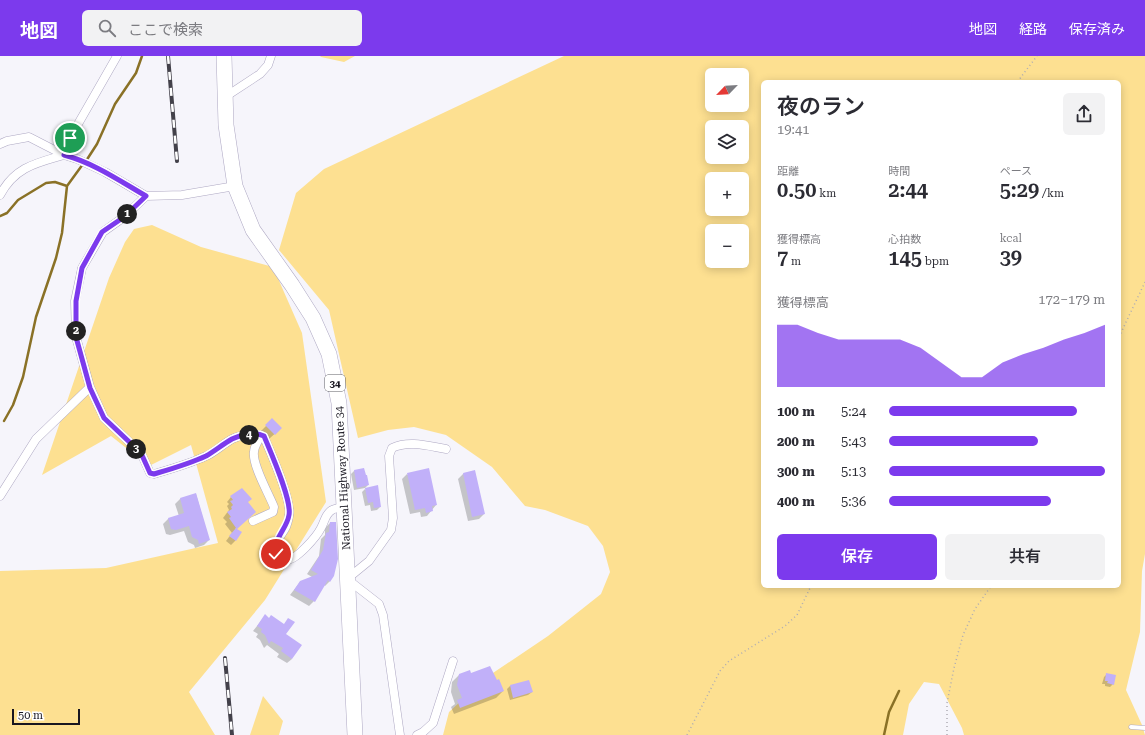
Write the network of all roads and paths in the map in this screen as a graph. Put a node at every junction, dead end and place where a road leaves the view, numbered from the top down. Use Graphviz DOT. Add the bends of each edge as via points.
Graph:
graph roads {
  1 [pos="117,56"];
  2 [pos="224,56"];
  3 [pos="271,56"];
  4 [pos="1037,56"];
  5 [pos="1019,80"];
  6 [pos="225,97"];
  7 [pos="0,144"];
  8 [pos="64,155"];
  9 [pos="235,186"];
  10 [pos="0,195"];
  11 [pos="146,196"];
  12 [pos="1145,282"];
  13 [pos="1121,333"];
  14 [pos="90,388"];
  15 [pos="261,435"];
  16 [pos="446,449"];
  17 [pos="0,496"];
  18 [pos="344,507"];
  19 [pos="254,521"];
  20 [pos="348,579"];
  21 [pos="811,588"];
  22 [pos="990,588"];
  23 [pos="453,661"];
  24 [pos="1131,727"];
  25 [pos="1145,728"];
  26 [pos="355,735"];
  27 [pos="400,735"];
  28 [pos="418,735"];
  29 [pos="687,735"];
  30 [pos="947,735"];
  1 -- 8 [label="street" via="70,138"];
  2 -- 6 [label="highway, National Highway Route 34 / 34"];
  3 -- 6 [label="street" via="268,65 260,74"];
  4 -- 5 [label="path"];
  6 -- 9 [label="highway, National Highway Route 34 / 34" via="226,125"];
  7 -- 8 [label="street" via="29,137"];
  8 -- 10 [label="street" via="36,163 16,174"];
  8 -- 11 [label="street" via="106,172"];
  9 -- 11 [label="street" via="182,195"];
  9 -- 18 [label="highway, National Highway Route 34 / 34" via="253,230 313,318 329,354 339,403"];
  11 -- 14 [label="street" via="124,217 102,232 82,268 76,301 76,337"];
  12 -- 13 [label="path"];
  14 -- 15 [label="street" via="104,418 141,453 150,473 185,465 207,456 233,438"];
  14 -- 17 [label="street" via="36,439"];
  15 -- 18 [label="street" via="264,436 288,499 290,514 286,528 274,549 281,559 287,561 294,558 322,527 326,516 332,510"];
  15 -- 19 [label="street" via="254,456 274,507 273,512"];
  16 -- 20 [label="street" via="412,444 400,444 392,448 389,456 393,518 391,530 369,561"];
  18 -- 20 [label="highway, National Highway Route 34 / 34"];
  20 -- 26 [label="highway, National Highway Route 34 / 34"];
  20 -- 27 [label="street" via="379,604 383,615"];
  21 -- 29 [label="path" via="797,615 785,626 729,661 720,671"];
  22 -- 30 [label="path" via="975,609 963,635 947,703"];
  23 -- 28 [label="street" via="433,723"];
  24 -- 25 [label="lane"];
}
